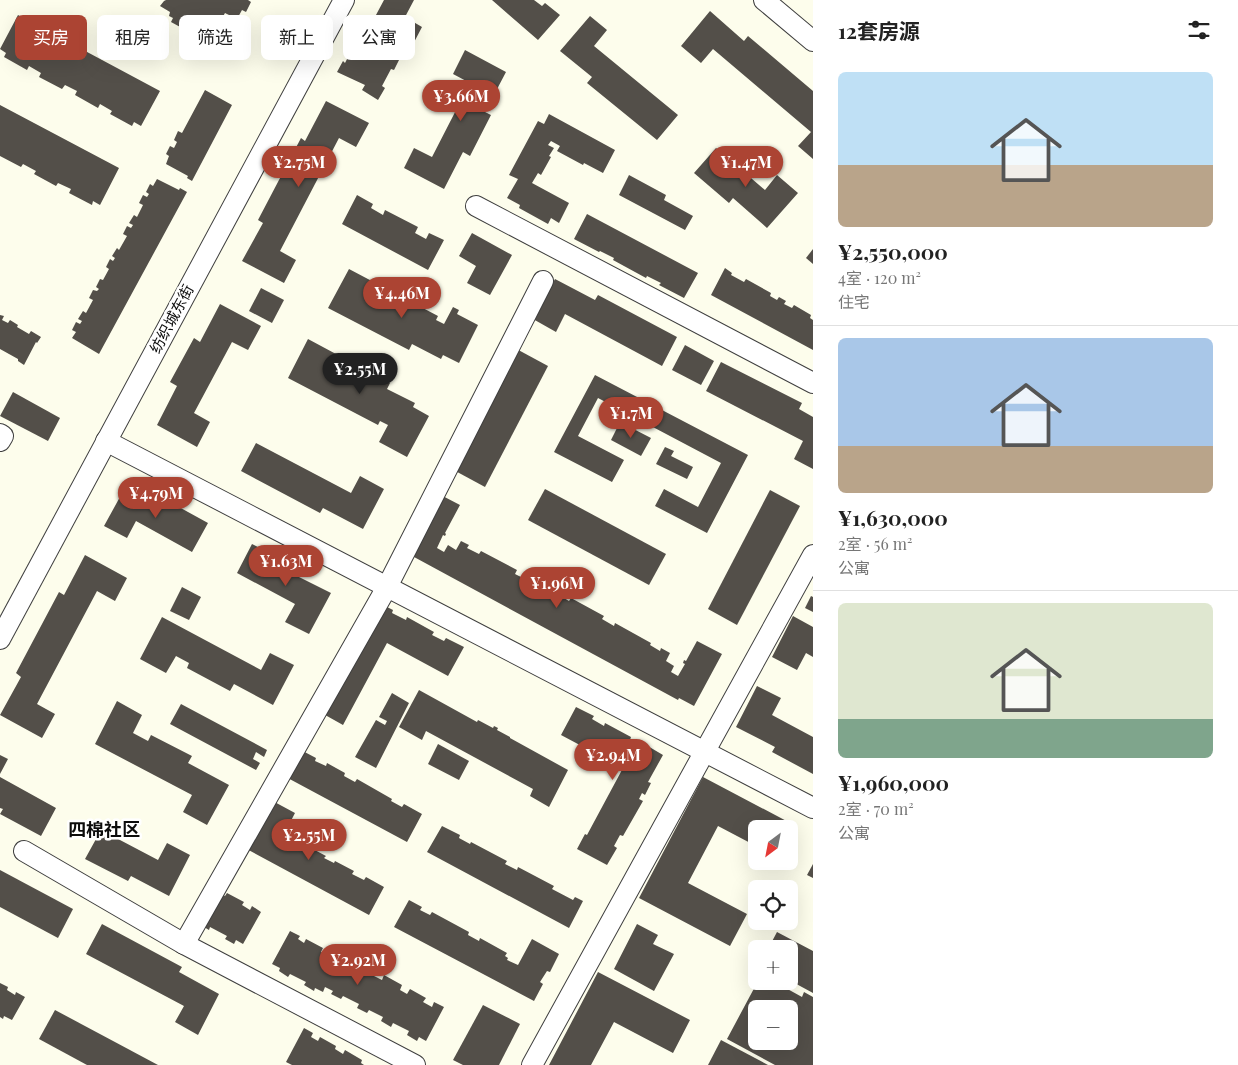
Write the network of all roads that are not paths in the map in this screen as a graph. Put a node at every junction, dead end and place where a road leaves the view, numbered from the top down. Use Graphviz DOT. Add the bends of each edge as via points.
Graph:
graph roads {
  1 [pos="344,0"];
  2 [pos="764,0"];
  3 [pos="813,41"];
  4 [pos="476,206"];
  5 [pos="543,281"];
  6 [pos="813,383"];
  7 [pos="0,434"];
  8 [pos="0,441"];
  9 [pos="106,441"];
  10 [pos="813,555"];
  11 [pos="388,587"];
  12 [pos="0,639"];
  13 [pos="703,752"];
  14 [pos="813,808"];
  15 [pos="24,850"];
  16 [pos="184,944"];
  17 [pos="415,1065"];
  18 [pos="532,1065"];
  1 -- 9 [label="street, 纺织城东街"];
  2 -- 3 [label="street"];
  4 -- 6 [label="street"];
  5 -- 11 [label="street"];
  7 -- 8 [label="street" via="3,436"];
  9 -- 11 [label="street"];
  9 -- 12 [label="street, 纺织城东街"];
  10 -- 13 [label="street"];
  11 -- 13 [label="street"];
  11 -- 16 [label="street"];
  13 -- 14 [label="street"];
  13 -- 18 [label="street"];
  15 -- 16 [label="street"];
  16 -- 17 [label="street"];
}
